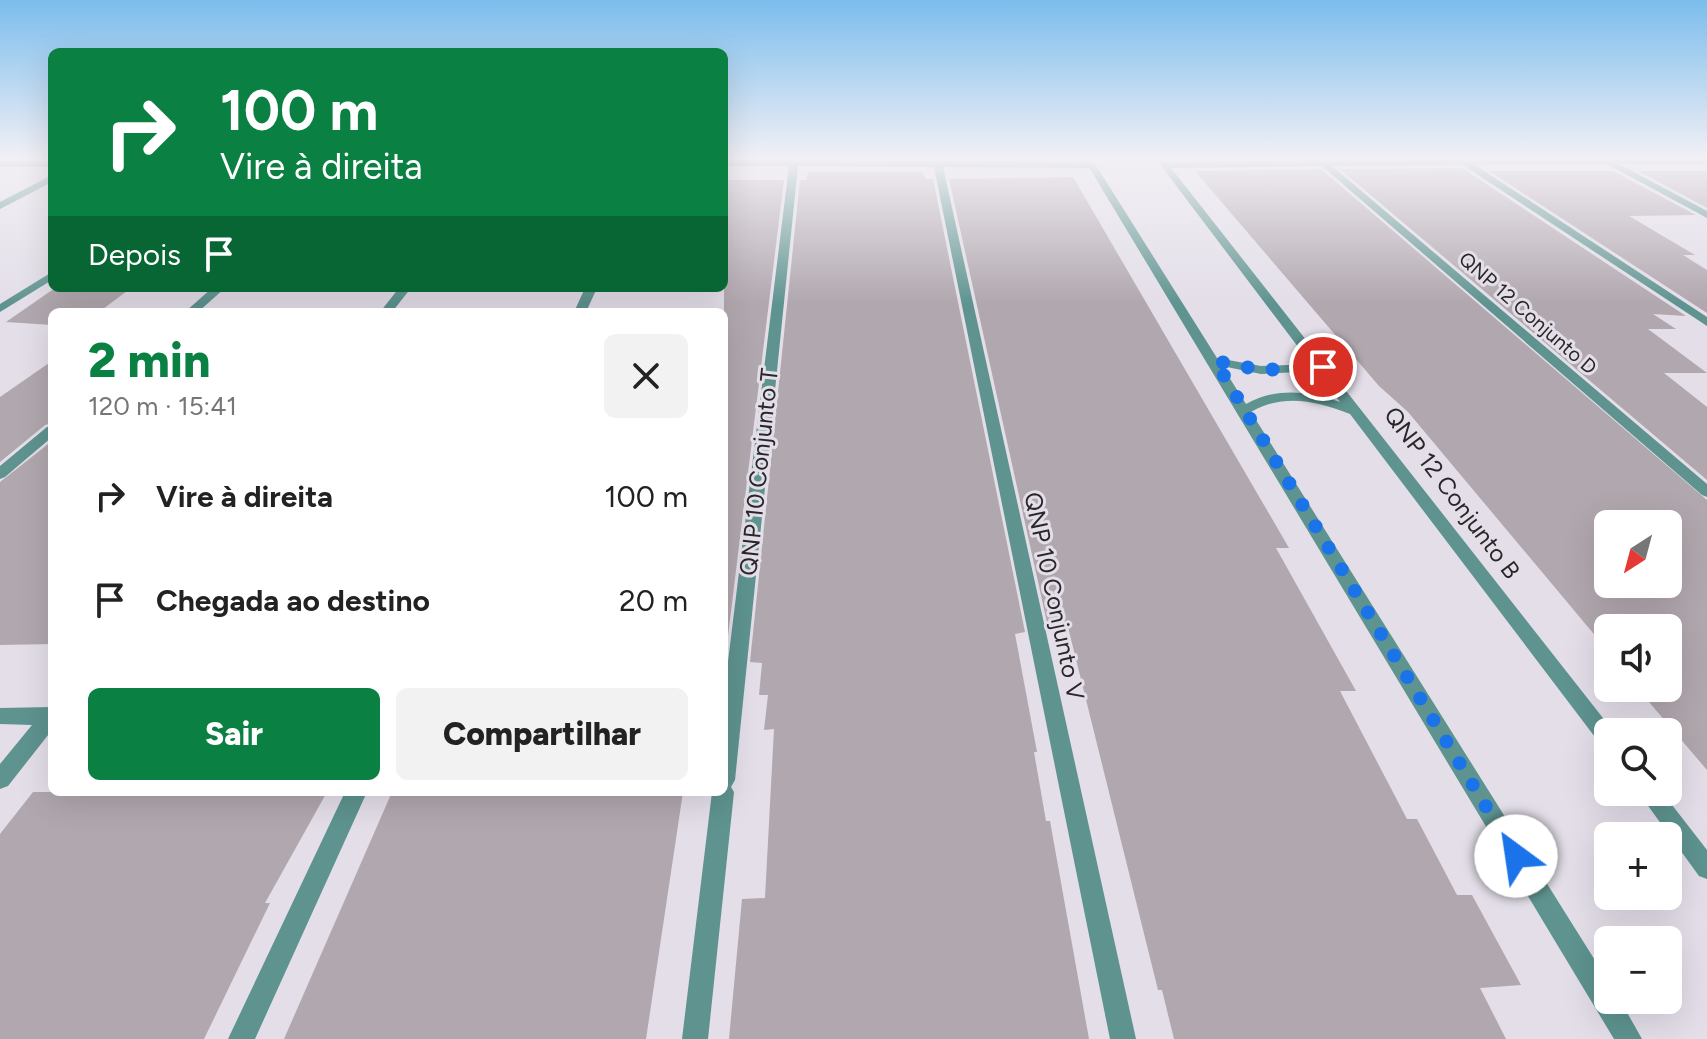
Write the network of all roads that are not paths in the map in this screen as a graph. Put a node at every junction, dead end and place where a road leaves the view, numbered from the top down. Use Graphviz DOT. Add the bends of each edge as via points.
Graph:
graph roads {
  1 [pos="789,207"];
  2 [pos="947,207"];
  3 [pos="1119,207"];
  4 [pos="1198,207"];
  5 [pos="1375,207"];
  6 [pos="1533,207"];
  7 [pos="48,278"];
  8 [pos="214,292"];
  9 [pos="402,292"];
  10 [pos="196,308"];
  11 [pos="389,308"];
  12 [pos="0,309"];
  13 [pos="1707,322"];
  14 [pos="1215,361"];
  15 [pos="1323,367"];
  16 [pos="1244,410"];
  17 [pos="1358,412"];
  18 [pos="48,433"];
  19 [pos="0,474"];
  20 [pos="1707,492"];
  21 [pos="0,716"];
  22 [pos="48,716"];
  23 [pos="48,720"];
  24 [pos="1594,721"];
  25 [pos="728,745"];
  26 [pos="0,780"];
  27 [pos="354,796"];
  28 [pos="723,796"];
  29 [pos="1660,806"];
  30 [pos="1707,868"];
  31 [pos="241,1039"];
  32 [pos="695,1039"];
  33 [pos="1123,1039"];
  34 [pos="1629,1039"];
  1 -- 25 [label="street, QNP 10 Conjunto T"];
  2 -- 33 [label="street, QNP 10 Conjunto V"];
  3 -- 14 [label="street"];
  4 -- 15 [label="street, QNP 12 Conjunto B"];
  5 -- 20 [label="street, QNP 12 Conjunto D"];
  6 -- 13 [label="street"];
  7 -- 12 [label="street"];
  8 -- 10 [label="street"];
  9 -- 11 [label="street"];
  14 -- 15 [label="street" via="1261,370"];
  14 -- 16 [label="street"];
  15 -- 17 [label="street, QNP 12 Conjunto B"];
  16 -- 17 [label="street" via="1261,398 1290,394 1325,399"];
  16 -- 34 [label="street"];
  17 -- 24 [label="street, QNP 12 Conjunto B"];
  18 -- 19 [label="street"];
  21 -- 22 [label="street"];
  23 -- 26 [label="street"];
  27 -- 31 [label="street"];
  28 -- 32 [label="street"];
  29 -- 30 [label="street"];
}
